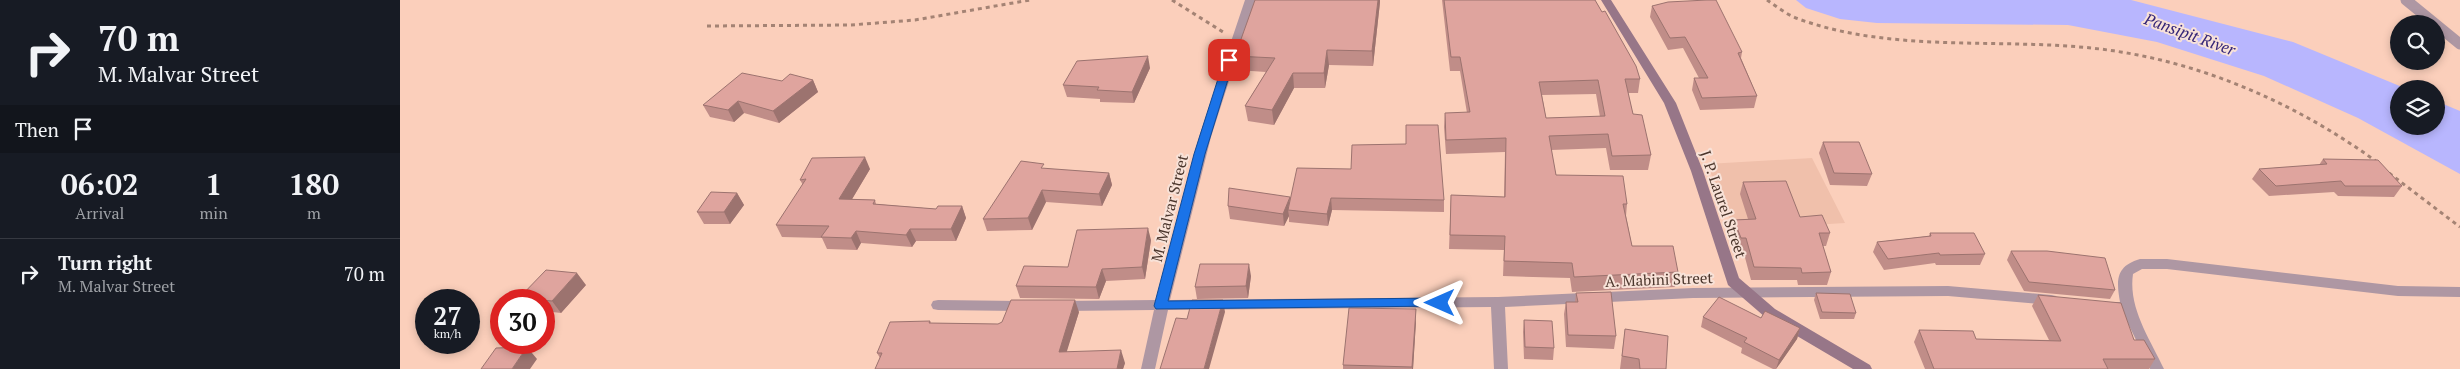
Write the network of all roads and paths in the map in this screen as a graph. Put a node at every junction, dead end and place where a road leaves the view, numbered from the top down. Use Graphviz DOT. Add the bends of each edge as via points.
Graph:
graph roads {
  1 [pos="1030,0"];
  2 [pos="1172,0"];
  3 [pos="1250,0"];
  4 [pos="1606,0"];
  5 [pos="1767,0"];
  6 [pos="2406,0"];
  7 [pos="707,26"];
  8 [pos="1236,40"];
  9 [pos="2460,44"];
  10 [pos="2378,164"];
  11 [pos="2385,169"];
  12 [pos="2460,227"];
  13 [pos="2460,292"];
  14 [pos="1746,294"];
  15 [pos="1498,302"];
  16 [pos="2062,302"];
  17 [pos="2090,304"];
  18 [pos="938,305"];
  19 [pos="1161,306"];
  20 [pos="2128,308"];
  21 [pos="1148,369"];
  22 [pos="1501,369"];
  23 [pos="1865,369"];
  24 [pos="2157,369"];
  1 -- 7 [label="path" via="906,21 851,25"];
  2 -- 8 [label="path"];
  3 -- 8 [label="street, M. Malvar Street"];
  4 -- 14 [label="main road, J. P. Laurel Street" via="1670,103 1697,171 1733,280"];
  5 -- 10 [label="path" via="1791,15 1850,32 1892,38 2099,49 2190,68 2254,92 2319,124"];
  6 -- 9 [label="lane"];
  8 -- 19 [label="street, M. Malvar Street" via="1199,154"];
  11 -- 12 [label="path"];
  13 -- 20 [label="street" via="2398,291 2167,264 2140,264 2128,271 2124,288"];
  14 -- 15 [label="street, A. Mabini Street" via="1693,293"];
  14 -- 16 [label="street, A. Mabini Street" via="1948,291"];
  14 -- 23 [label="main road, J. P. Laurel Street"];
  15 -- 19 [label="street, A. Mabini Street"];
  15 -- 22 [label="street"];
  17 -- 20 [label="street"];
  18 -- 19 [label="street, A. Mabini Street"];
  19 -- 21 [label="street, M. Malvar Street"];
  20 -- 24 [label="street"];
}
